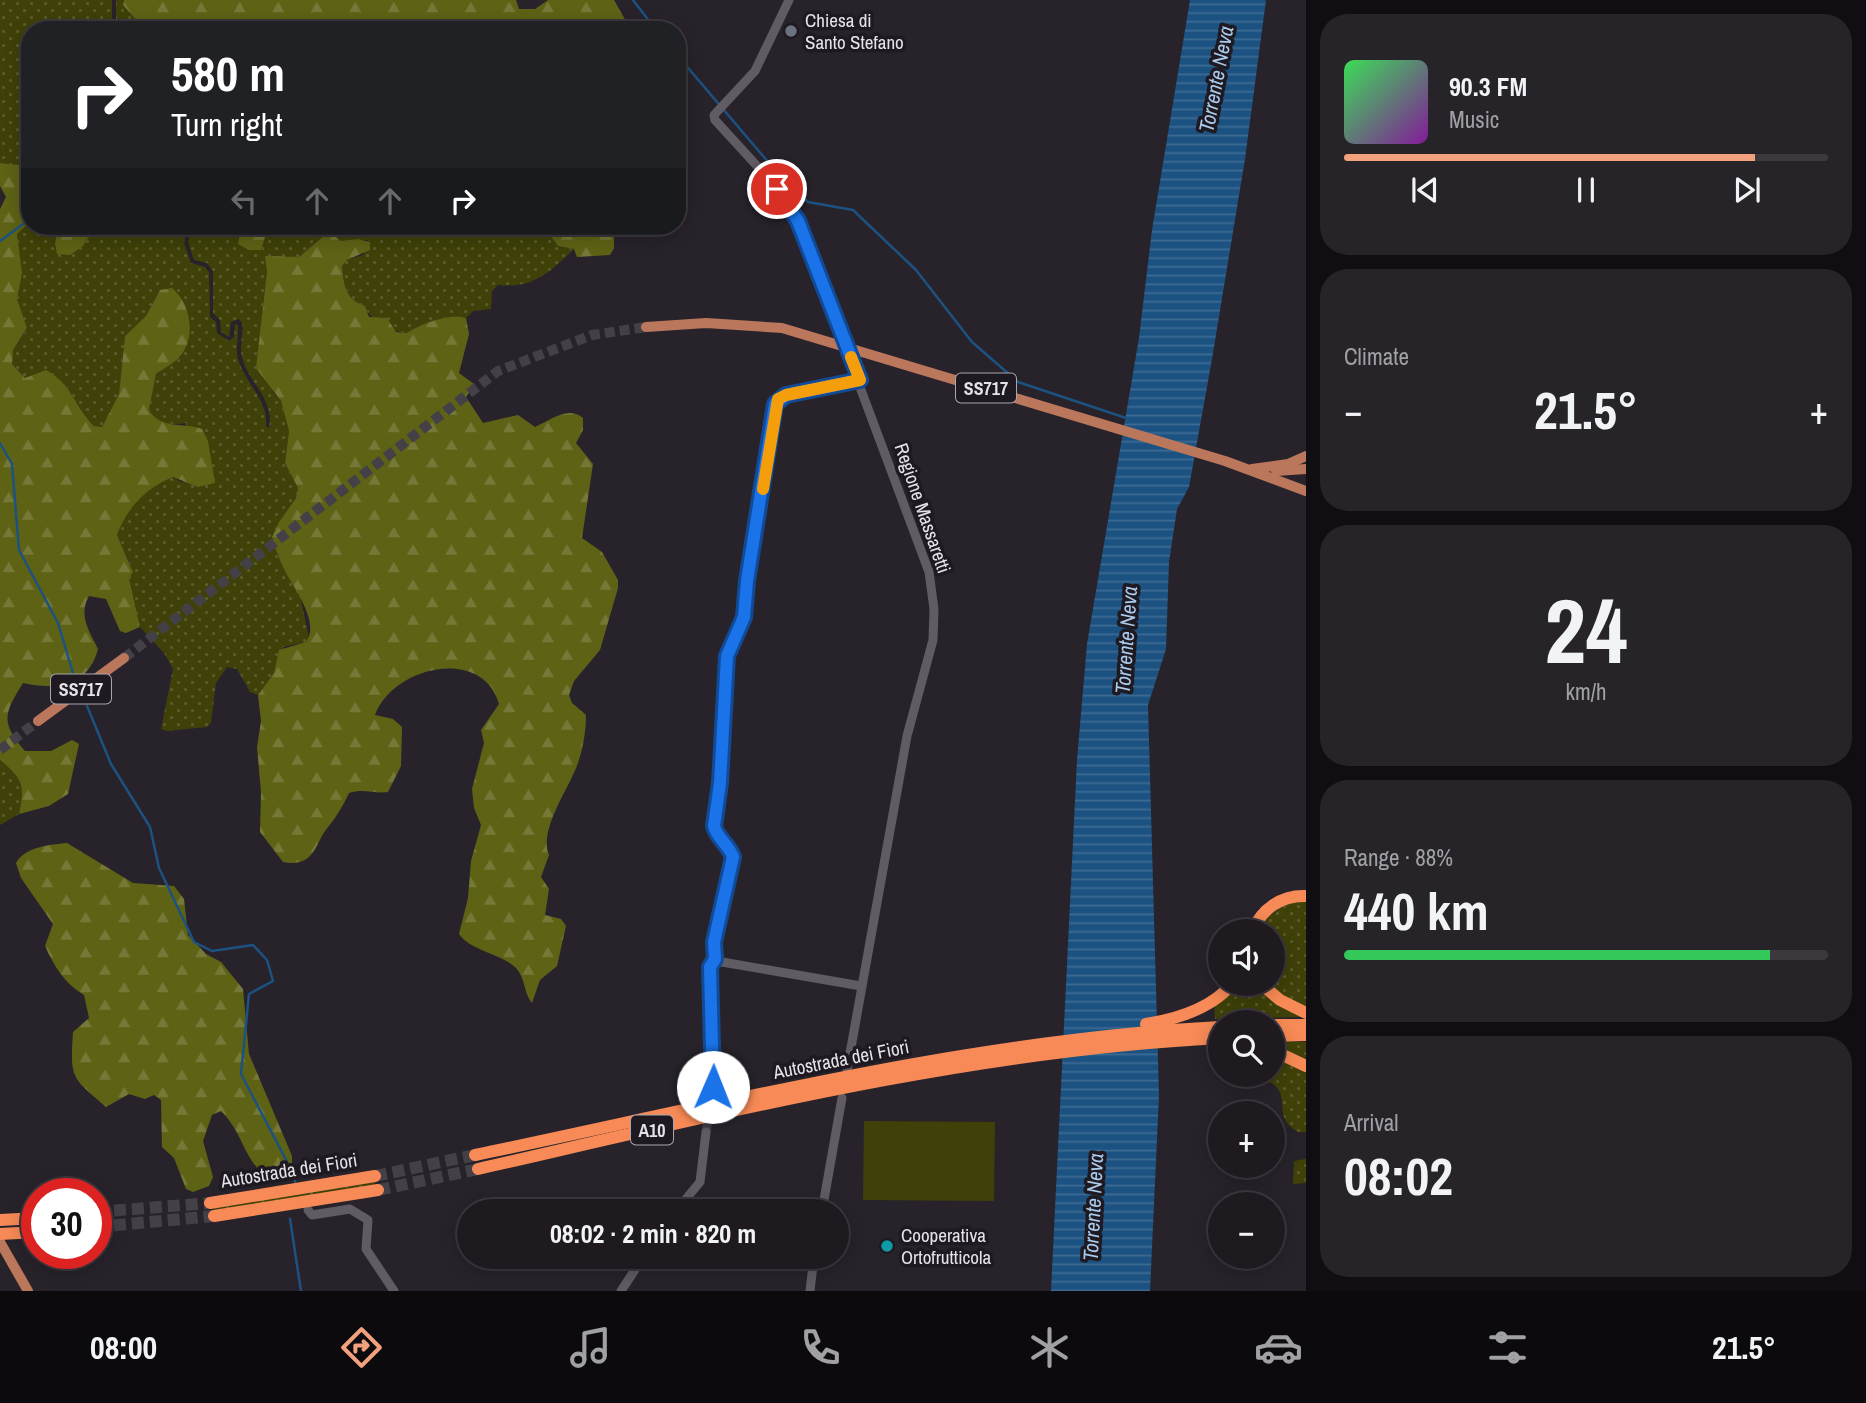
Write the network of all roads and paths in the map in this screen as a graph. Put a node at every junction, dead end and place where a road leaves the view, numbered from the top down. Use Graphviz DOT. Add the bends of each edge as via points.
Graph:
graph roads {
  1 [pos="789,0"];
  2 [pos="646,327"];
  3 [pos="860,380"];
  4 [pos="1306,456"];
  5 [pos="1262,468"];
  6 [pos="1250,469"];
  7 [pos="1306,469"];
  8 [pos="1306,491"];
  9 [pos="124,658"];
  10 [pos="38,721"];
  11 [pos="1306,896"];
  12 [pos="1259,919"];
  13 [pos="715,959"];
  14 [pos="860,986"];
  15 [pos="1214,996"];
  16 [pos="1275,996"];
  17 [pos="1306,1013"];
  18 [pos="1285,1025"];
  19 [pos="1306,1025"];
  20 [pos="1208,1032"];
  21 [pos="1203,1034"];
  22 [pos="1100,1035"];
  23 [pos="1208,1035"];
  24 [pos="1306,1035"];
  25 [pos="1285,1036"];
  26 [pos="1285,1057"];
  27 [pos="1306,1066"];
  28 [pos="924,1067"];
  29 [pos="847,1070"];
  30 [pos="713,1087"];
  31 [pos="842,1098"];
  32 [pos="706,1132"];
  33 [pos="475,1155"];
  34 [pos="478,1169"];
  35 [pos="375,1175"];
  36 [pos="378,1189"];
  37 [pos="686,1199"];
  38 [pos="824,1199"];
  39 [pos="210,1203"];
  40 [pos="308,1210"];
  41 [pos="214,1216"];
  42 [pos="21,1218"];
  43 [pos="0,1220"];
  44 [pos="21,1233"];
  45 [pos="0,1234"];
  46 [pos="0,1242"];
  47 [pos="635,1269"];
  48 [pos="813,1269"];
  49 [pos="28,1291"];
  50 [pos="394,1291"];
  51 [pos="621,1291"];
  52 [pos="810,1291"];
  1 -- 3 [label="street, Regione Massaretti" via="755,71 715,120 768,178 798,221"];
  2 -- 6 [label="main road, SS717" via="748,324 782,328"];
  3 -- 13 [label="street" via="786,395 775,404 744,617 727,656 714,826 733,857 714,942"];
  3 -- 14 [label="street, Regione Massaretti" via="929,572 934,609 933,640 907,736"];
  4 -- 5 [label="main road"];
  5 -- 6 [label="main road, SS717"];
  5 -- 7 [label="main road, SS717"];
  6 -- 8 [label="main road, SS717"];
  9 -- 10 [label="main road, SS717"];
  11 -- 12 [label="highway" via="1274,904"];
  13 -- 14 [label="street"];
  13 -- 30 [label="street" via="710,967"];
  14 -- 29 [label="street, Regione Massaretti"];
  15 -- 22 [label="highway" via="1176,1018"];
  16 -- 17 [label="highway"];
  18 -- 19 [label="highway"];
  20 -- 21 [label="highway, Autostrada dei Fiori / A10"];
  21 -- 22 [label="highway, Autostrada dei Fiori / A10"];
  21 -- 23 [label="highway"];
  21 -- 28 [label="highway, Autostrada dei Fiori / A10"];
  22 -- 28 [label="highway, Autostrada dei Fiori / A10"];
  24 -- 25 [label="highway"];
  26 -- 27 [label="highway"];
  28 -- 33 [label="highway, Autostrada dei Fiori / A10"];
  28 -- 34 [label="highway, Autostrada dei Fiori / A10"];
  31 -- 38 [label="street"];
  32 -- 37 [label="street" via="700,1182"];
  35 -- 39 [label="highway, Autostrada dei Fiori"];
  36 -- 41 [label="highway, Autostrada dei Fiori"];
  40 -- 50 [label="street" via="312,1215 350,1209 368,1220 366,1248"];
  42 -- 43 [label="highway"];
  44 -- 45 [label="highway"];
  46 -- 49 [label="main road"];
  47 -- 51 [label="street"];
  48 -- 52 [label="street"];
}
